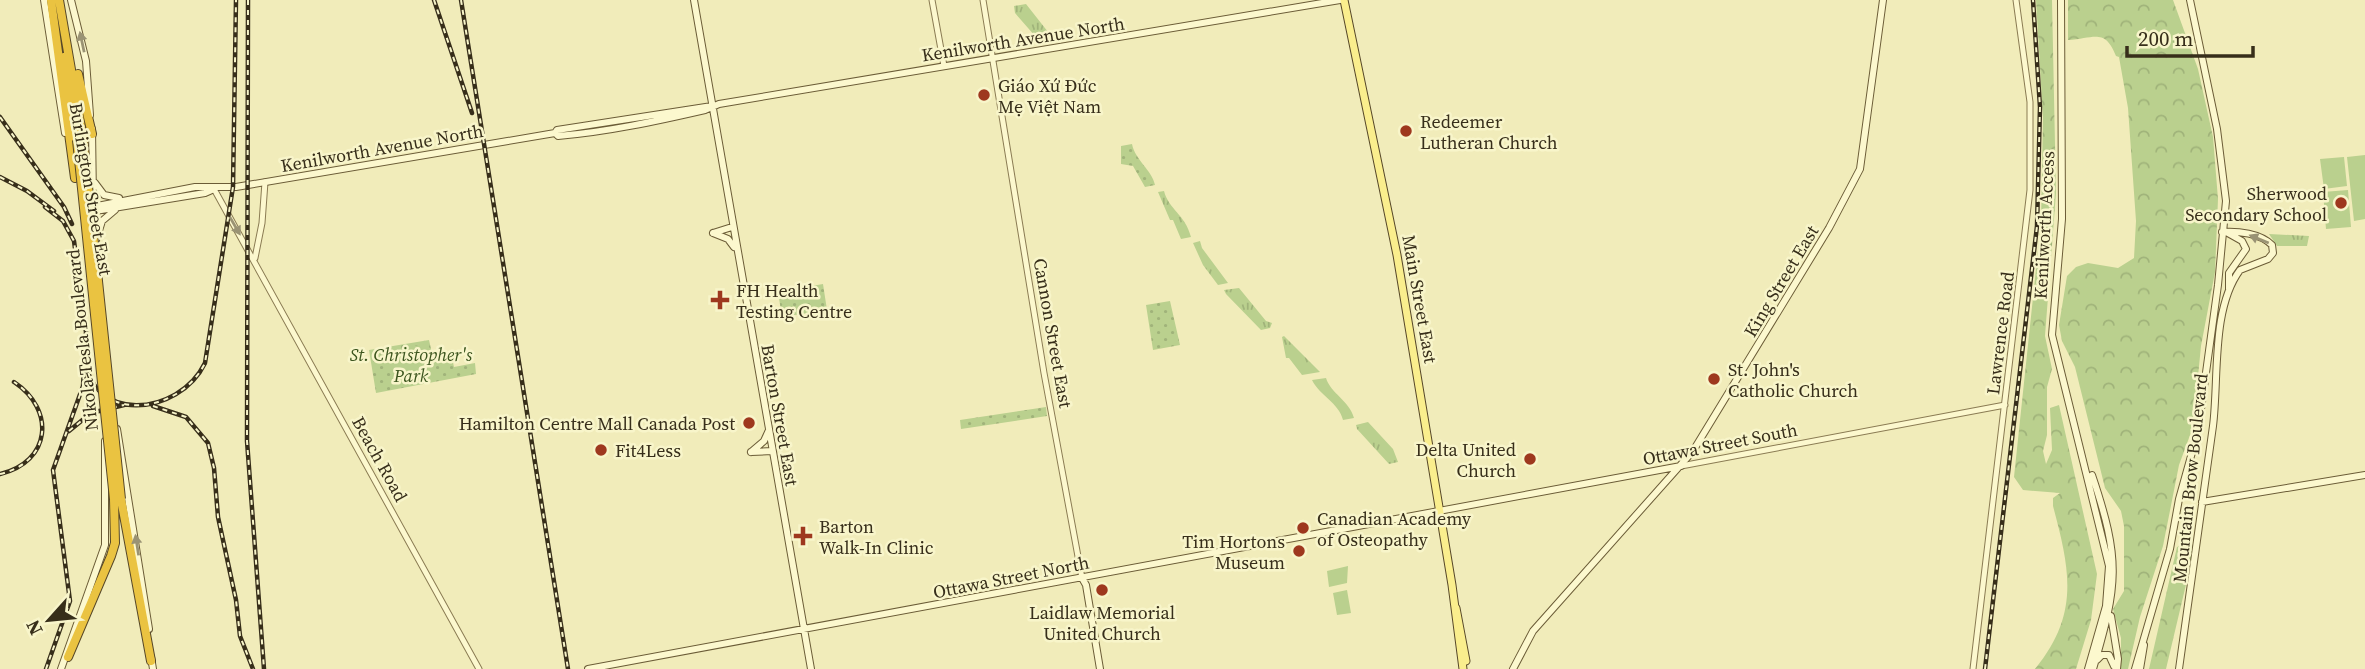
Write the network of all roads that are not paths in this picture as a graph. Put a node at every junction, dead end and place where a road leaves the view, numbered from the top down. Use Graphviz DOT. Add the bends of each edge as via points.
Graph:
graph roads {
  1 [pos="44,0"];
  2 [pos="51,0"];
  3 [pos="60,0"];
  4 [pos="71,0"];
  5 [pos="694,0"];
  6 [pos="932,0"];
  7 [pos="982,0"];
  8 [pos="1342,0"];
  9 [pos="1883,0"];
  10 [pos="2017,0"];
  11 [pos="2061,0"];
  12 [pos="2190,0"];
  13 [pos="62,28"];
  14 [pos="991,59"];
  15 [pos="944,66"];
  16 [pos="712,106"];
  17 [pos="92,134"];
  18 [pos="92,177"];
  19 [pos="75,178"];
  20 [pos="265,182"];
  21 [pos="214,189"];
  22 [pos="128,199"];
  23 [pos="123,207"];
  24 [pos="93,209"];
  25 [pos="84,212"];
  26 [pos="732,227"];
  27 [pos="2224,232"];
  28 [pos="2233,238"];
  29 [pos="95,242"];
  30 [pos="736,249"];
  31 [pos="2221,250"];
  32 [pos="256,263"];
  33 [pos="2229,290"];
  34 [pos="2005,405"];
  35 [pos="769,430"];
  36 [pos="2081,448"];
  37 [pos="772,451"];
  38 [pos="1681,466"];
  39 [pos="2365,475"];
  40 [pos="118,499"];
  41 [pos="2202,502"];
  42 [pos="1440,511"];
  43 [pos="1082,578"];
  44 [pos="2112,603"];
  45 [pos="806,630"];
  46 [pos="68,657"];
  47 [pos="152,665"];
  48 [pos="2094,665"];
  49 [pos="61,669"];
  50 [pos="479,669"];
  51 [pos="588,669"];
  52 [pos="811,669"];
  53 [pos="1100,669"];
  54 [pos="1465,669"];
  55 [pos="1513,669"];
  56 [pos="1973,669"];
  57 [pos="2088,669"];
  58 [pos="2115,669"];
  59 [pos="2138,669"];
  60 [pos="2179,669"];
  1 -- 19 [label="main road, Burlington Street East"];
  2 -- 13 [label="highway"];
  3 -- 13 [label="highway"];
  17 -- 4 [label="main road, Burlington Street East, one-way" via="86,61"];
  5 -- 16 [label="main road, Barton Street East"];
  6 -- 15 [label="street"];
  7 -- 14 [label="street, Cannon Street East"];
  8 -- 14 [label="main road, Kenilworth Avenue North"];
  8 -- 42 [label="main road, Main Street East" via="1397,255"];
  9 -- 38 [label="main road, King Street East" via="1857,175 1729,395"];
  10 -- 34 [label="street, Lawrence Road" via="2032,163"];
  11 -- 36 [label="main road, Kenilworth Access" via="2062,219 2052,322 2056,359"];
  12 -- 27 [label="main road" via="2226,181"];
  13 -- 17 [label="highway"];
  13 -- 19 [label="highway"];
  13 -- 40 [label="highway, Nikola Tesla Boulevard, bridge" via="80,139"];
  14 -- 15 [label="main road, Kenilworth Avenue North"];
  14 -- 43 [label="street, Cannon Street East"];
  15 -- 16 [label="main road, Kenilworth Avenue North"];
  16 -- 20 [label="main road, Kenilworth Avenue North" via="615,128 555,133"];
  16 -- 26 [label="main road, Barton Street East"];
  17 -- 18 [label="main road, Burlington Street East"];
  18 -- 22 [label="main road" via="104,195"];
  18 -- 24 [label="main road, Burlington Street East"];
  19 -- 25 [label="main road, Burlington Street East"];
  20 -- 21 [label="main road, Kenilworth Avenue North"];
  20 -- 32 [label="street"];
  21 -- 22 [label="main road, Kenilworth Avenue North" via="195,187"];
  21 -- 23 [label="main road, Kenilworth Avenue North"];
  21 -- 32 [label="street, Beach Road, one-way"];
  22 -- 24 [label="main road, Kenilworth Avenue North"];
  23 -- 24 [label="main road, Kenilworth Avenue North"];
  23 -- 29 [label="main road" via="103,219"];
  24 -- 25 [label="main road, Kenilworth Avenue North"];
  24 -- 29 [label="main road, Burlington Street East"];
  25 -- 49 [label="main road, Burlington Street East" via="103,403 107,533 102,559"];
  26 -- 30 [label="main road, Barton Street East"];
  26 -- 30 [label="main road" via="713,233 728,239"];
  27 -- 28 [label="main road"];
  27 -- 31 [label="main road"];
  33 -- 27 [label="main road, one-way" via="2240,270 2268,258 2273,250 2266,240"];
  28 -- 31 [label="main road"];
  28 -- 33 [label="main road, Mountain Brow Boulevard" via="2242,240 2246,249 2229,273"];
  47 -- 29 [label="main road, Burlington Street East, one-way" via="138,551 111,405"];
  30 -- 35 [label="main road, Barton Street East"];
  31 -- 59 [label="main road" via="2198,431"];
  32 -- 50 [label="street, Beach Road"];
  33 -- 41 [label="main road, Mountain Brow Boulevard" via="2217,356"];
  34 -- 38 [label="street, Ottawa Street South"];
  34 -- 56 [label="street, Lawrence Road"];
  35 -- 37 [label="main road, Barton Street East"];
  35 -- 37 [label="main road" via="751,452"];
  36 -- 44 [label="main road, Kenilworth Access" via="2111,541 2115,564"];
  36 -- 57 [label="main road, Kenilworth Access" via="2109,566 2106,606"];
  37 -- 45 [label="main road, Barton Street East"];
  38 -- 42 [label="main road, Ottawa Street South"];
  38 -- 55 [label="main road, King Street East" via="1534,631"];
  39 -- 41 [label="main road"];
  40 -- 46 [label="highway, Nikola Tesla Boulevard" via="111,556"];
  40 -- 47 [label="highway, Nikola Tesla Boulevard"];
  41 -- 60 [label="main road, Mountain Brow Boulevard"];
  42 -- 43 [label="main road, Ottawa Street North"];
  42 -- 54 [label="main road, Main Street East"];
  43 -- 45 [label="main road, Ottawa Street North"];
  43 -- 53 [label="main road, Cannon Street East"];
  44 -- 48 [label="main road, Kenilworth Access"];
  44 -- 58 [label="main road"];
  45 -- 51 [label="main road, Ottawa Street North"];
  45 -- 52 [label="main road, Barton Street East"];
  46 -- 49 [label="main road, Nikola Tesla Boulevard"];
  48 -- 58 [label="main road" via="2102,655 2109,655"];
}
